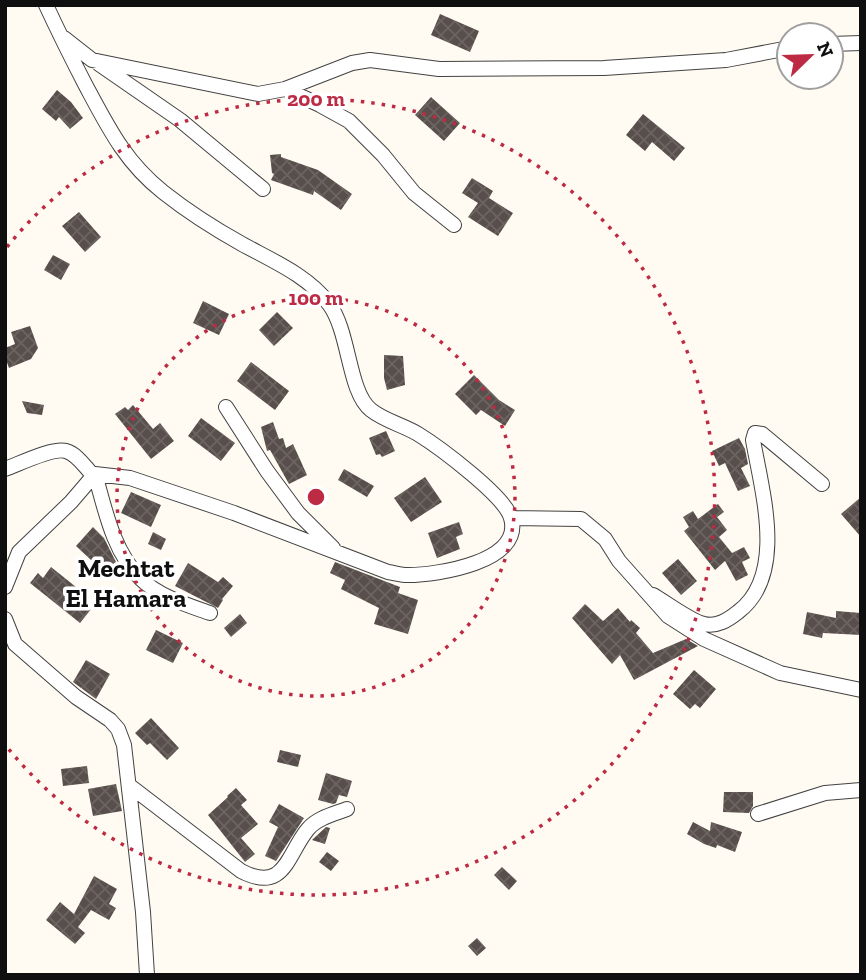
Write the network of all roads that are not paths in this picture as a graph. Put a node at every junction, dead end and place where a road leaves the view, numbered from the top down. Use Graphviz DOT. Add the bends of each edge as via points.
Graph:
graph roads {
  1 [pos="46,5"];
  2 [pos="59,34"];
  3 [pos="775,51"];
  4 [pos="92,60"];
  5 [pos="285,89"];
  6 [pos="263,189"];
  7 [pos="453,225"];
  8 [pos="226,407"];
  9 [pos="5,469"];
  10 [pos="94,474"];
  11 [pos="822,484"];
  12 [pos="511,519"];
  13 [pos="337,551"];
  14 [pos="638,583"];
  15 [pos="5,587"];
  16 [pos="209,613"];
  17 [pos="5,619"];
  18 [pos="10,644"];
  19 [pos="861,690"];
  20 [pos="130,786"];
  21 [pos="861,790"];
  22 [pos="347,809"];
  23 [pos="758,814"];
  24 [pos="145,973"];
  1 -- 2 [label="street"];
  2 -- 4 [label="street"];
  2 -- 12 [label="street" via="108,131 126,155 162,191 316,290 339,324 363,402 389,422 419,435 488,487"];
  3 -- 5 [label="street" via="726,60 604,68 429,68 370,60"];
  4 -- 5 [label="street" via="258,94"];
  4 -- 6 [label="street" via="180,120"];
  5 -- 7 [label="street" via="349,121 414,193"];
  8 -- 13 [label="street" via="298,513"];
  9 -- 10 [label="street" via="65,450"];
  10 -- 13 [label="street" via="130,478"];
  10 -- 15 [label="street" via="19,552"];
  10 -- 16 [label="street" via="122,554 141,580 174,600"];
  11 -- 14 [label="street" via="755,432 767,558 756,595 721,623 703,624"];
  12 -- 13 [label="street" via="507,543 489,558 422,575 388,572"];
  12 -- 14 [label="street" via="581,519 605,539"];
  14 -- 19 [label="street" via="668,617 723,648 780,673"];
  17 -- 18 [label="street"];
  18 -- 20 [label="street" via="118,729"];
  20 -- 22 [label="street" via="253,877 282,872 308,828"];
  20 -- 24 [label="street"];
  21 -- 23 [label="street" via="825,793"];
}
